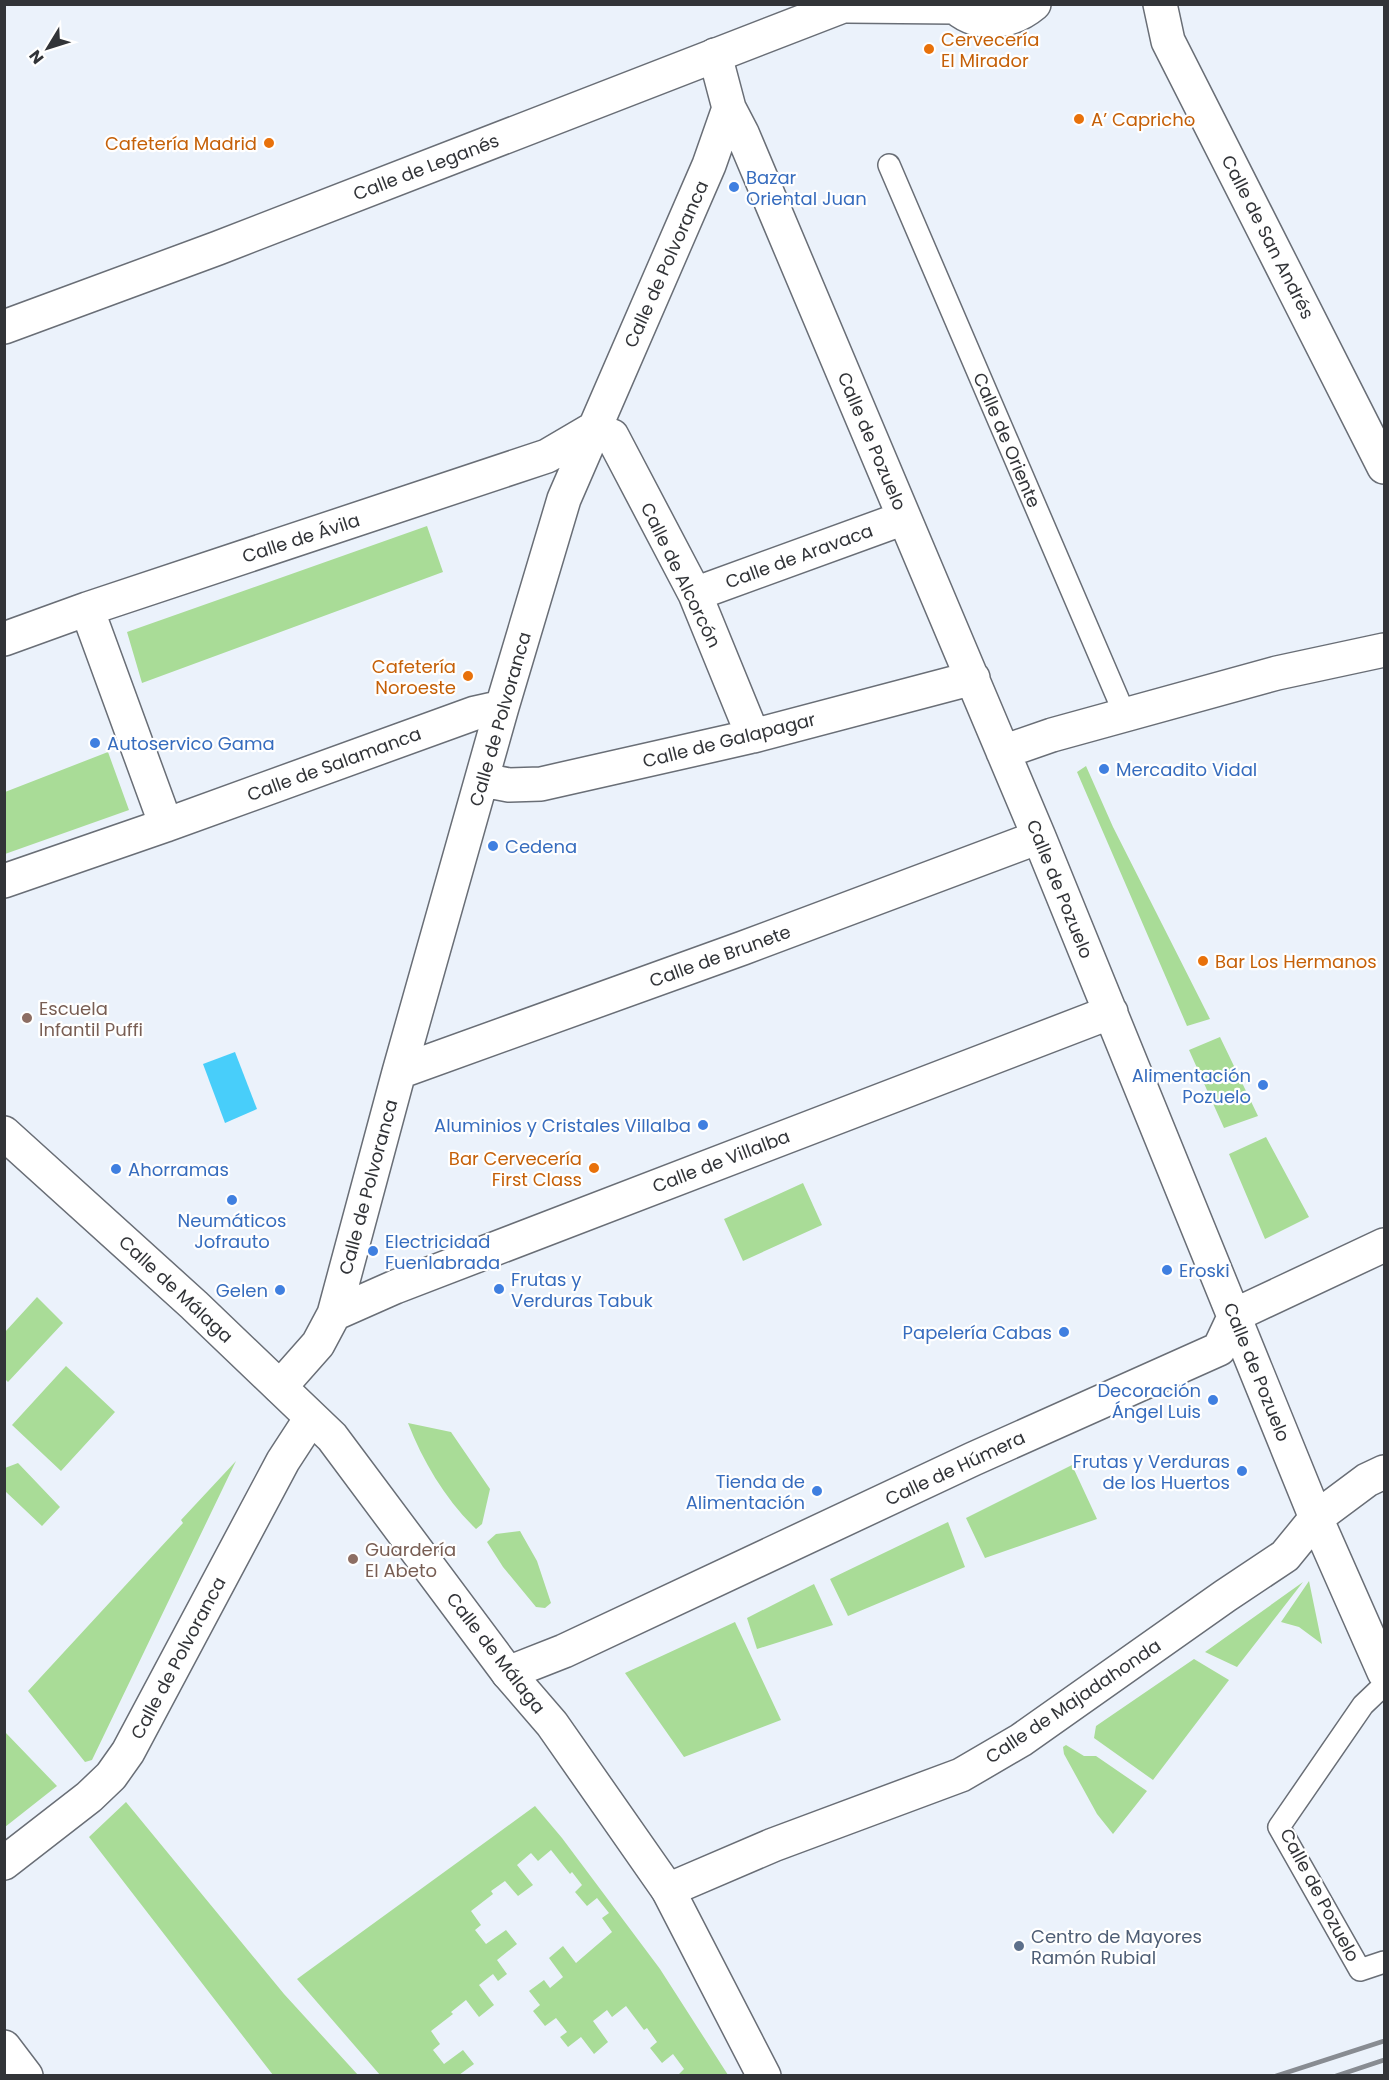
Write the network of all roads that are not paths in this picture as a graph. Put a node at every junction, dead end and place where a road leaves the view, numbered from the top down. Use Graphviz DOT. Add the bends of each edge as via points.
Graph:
graph roads {
  1 [pos="1034,4"];
  2 [pos="1160,4"];
  3 [pos="848,5"];
  4 [pos="954,6"];
  5 [pos="715,55"];
  6 [pos="729,108"];
  7 [pos="889,165"];
  8 [pos="4,327"];
  9 [pos="593,429"];
  10 [pos="1384,467"];
  11 [pos="904,518"];
  12 [pos="695,594"];
  13 [pos="87,609"];
  14 [pos="4,639"];
  15 [pos="1384,650"];
  16 [pos="973,678"];
  17 [pos="502,707"];
  18 [pos="1125,715"];
  19 [pos="753,736"];
  20 [pos="1003,752"];
  21 [pos="483,780"];
  22 [pos="166,825"];
  23 [pos="1039,837"];
  24 [pos="4,881"];
  25 [pos="1111,1012"];
  26 [pos="399,1072"];
  27 [pos="4,1133"];
  28 [pos="1384,1245"];
  29 [pos="334,1314"];
  30 [pos="1234,1316"];
  31 [pos="280,1387"];
  32 [pos="311,1418"];
  33 [pos="1384,1472"];
  34 [pos="1316,1518"];
  35 [pos="1384,1672"];
  36 [pos="508,1673"];
  37 [pos="1384,1685"];
  38 [pos="4,1863"];
  39 [pos="668,1890"];
  40 [pos="1384,1962"];
  41 [pos="4,2047"];
  42 [pos="26,2076"];
  43 [pos="764,2076"];
  1 -- 4 [label="street" via="1020,15 987,21 970,17"];
  2 -- 10 [label="street, Calle de San Andrés" via="1168,41"];
  3 -- 4 [label="street, Calle de Leganés"];
  3 -- 5 [label="street, Calle de Leganés"];
  5 -- 6 [label="street"];
  5 -- 8 [label="street, Calle de Leganés"];
  6 -- 9 [label="street, Calle de Polvoranca" via="709,165"];
  6 -- 11 [label="street, Calle de Pozuelo"];
  7 -- 18 [label="lane, Calle de Oriente"];
  9 -- 12 [label="street, Calle de Alcorcón" via="612,436"];
  9 -- 13 [label="street, Calle de Ávila" via="547,456"];
  9 -- 17 [label="street, Calle de Polvoranca" via="564,499"];
  11 -- 12 [label="street, Calle de Aravaca"];
  11 -- 16 [label="street, Calle de Pozuelo"];
  12 -- 19 [label="street, Calle de Alcorcón"];
  13 -- 14 [label="street, Calle de Ávila"];
  13 -- 22 [label="street"];
  15 -- 18 [label="street" via="1277,673"];
  16 -- 19 [label="street, Calle de Galapagar"];
  16 -- 20 [label="street, Calle de Pozuelo"];
  17 -- 21 [label="street, Calle de Polvoranca"];
  17 -- 22 [label="street, Calle de Salamanca" via="475,713"];
  18 -- 20 [label="street"];
  19 -- 21 [label="street, Calle de Galapagar" via="541,784 509,786"];
  20 -- 23 [label="street, Calle de Pozuelo"];
  21 -- 26 [label="street, Calle de Polvoranca"];
  22 -- 24 [label="street, Calle de Salamanca"];
  23 -- 25 [label="street, Calle de Pozuelo"];
  23 -- 26 [label="street, Calle de Brunete"];
  25 -- 29 [label="street, Calle de Villalba" via="417,1278"];
  25 -- 30 [label="street, Calle de Pozuelo"];
  26 -- 29 [label="street, Calle de Polvoranca"];
  27 -- 31 [label="street, Calle de Málaga"];
  28 -- 30 [label="street"];
  29 -- 31 [label="street, Calle de Polvoranca" via="318,1344"];
  30 -- 34 [label="street, Calle de Pozuelo"];
  30 -- 36 [label="street, Calle de Húmera" via="1220,1349 973,1458 564,1651"];
  31 -- 32 [label="street, Calle de Málaga"];
  32 -- 36 [label="street, Calle de Málaga" via="332,1437"];
  32 -- 38 [label="street, Calle de Polvoranca" via="283,1461 128,1752 89,1797"];
  33 -- 34 [label="street, Calle de Majadahonda"];
  34 -- 35 [label="street, Calle de Pozuelo"];
  34 -- 39 [label="street, Calle de Majadahonda" via="1285,1556 1021,1740 961,1775 773,1845"];
  36 -- 39 [label="street, Calle de Málaga" via="552,1724"];
  37 -- 40 [label="lane, Calle de Pozuelo" via="1363,1705 1279,1827 1360,1970"];
  39 -- 43 [label="street, Calle de Málaga"];
  41 -- 42 [label="street"];
}
